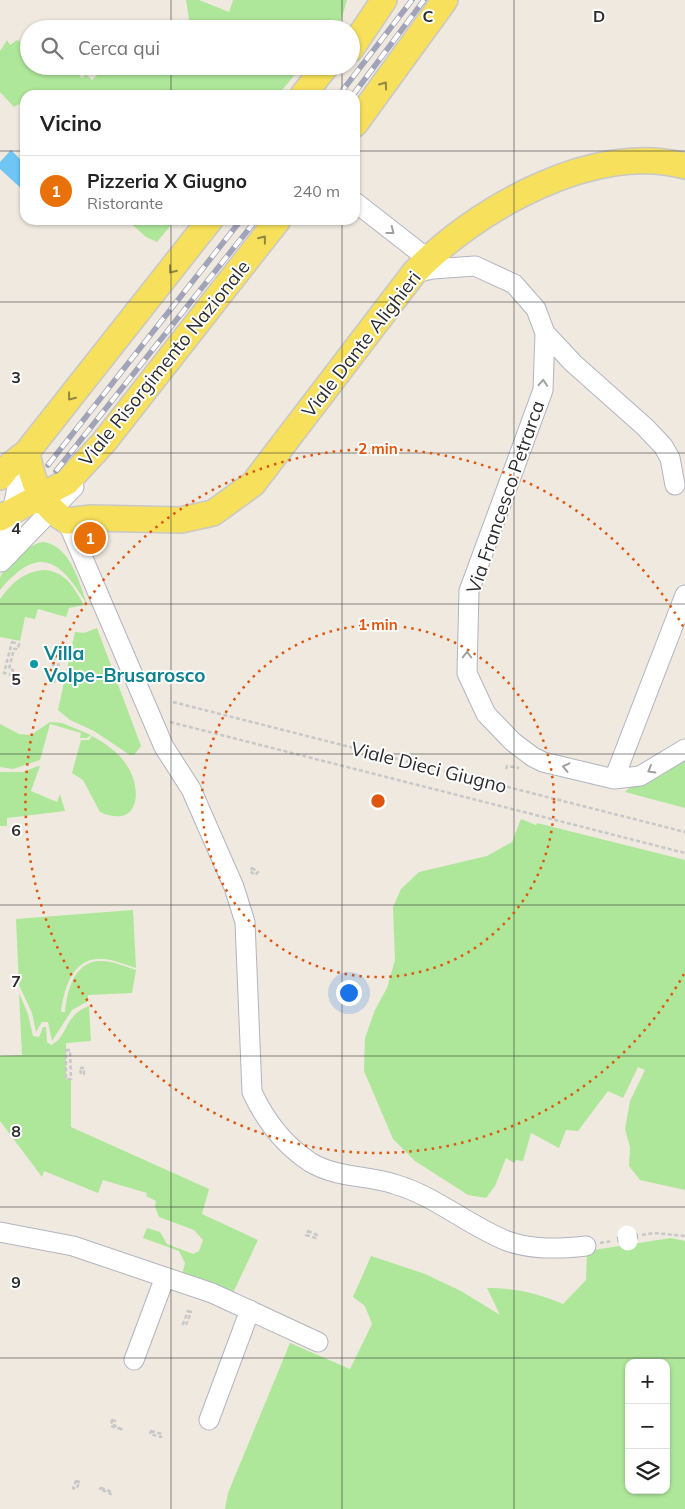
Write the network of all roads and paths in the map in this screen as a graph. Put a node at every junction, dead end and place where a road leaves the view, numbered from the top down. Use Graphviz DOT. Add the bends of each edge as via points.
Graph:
graph roads {
  1 [pos="383,0"];
  2 [pos="445,0"];
  3 [pos="360,26"];
  4 [pos="360,35"];
  5 [pos="319,75"];
  6 [pos="332,75"];
  7 [pos="307,90"];
  8 [pos="322,90"];
  9 [pos="360,117"];
  10 [pos="685,166"];
  11 [pos="360,207"];
  12 [pos="208,225"];
  13 [pos="274,225"];
  14 [pos="421,266"];
  15 [pos="545,334"];
  16 [pos="104,442"];
  17 [pos="9,463"];
  18 [pos="675,485"];
  19 [pos="74,487"];
  20 [pos="53,509"];
  21 [pos="6,515"];
  22 [pos="91,518"];
  23 [pos="1,554"];
  24 [pos="685,595"];
  25 [pos="13,670"];
  26 [pos="174,702"];
  27 [pos="175,724"];
  28 [pos="685,749"];
  29 [pos="614,779"];
  30 [pos="685,832"];
  31 [pos="685,853"];
  32 [pos="66,1079"];
  33 [pos="0,1232"];
  34 [pos="586,1246"];
  35 [pos="165,1277"];
  36 [pos="250,1310"];
  37 [pos="183,1324"];
  38 [pos="318,1342"];
  39 [pos="134,1360"];
  40 [pos="209,1420"];
  41 [pos="123,1430"];
  1 -- 3 [label="main road"];
  1 -- 4 [label="main road"];
  9 -- 2 [label="main road, one-way"];
  5 -- 7 [label="main road"];
  6 -- 8 [label="main road"];
  10 -- 14 [label="main road, Viale Dante Alighieri" via="664,160 608,163 537,187 467,226"];
  11 -- 14 [label="street, one-way"];
  12 -- 17 [label="main road, one-way"];
  16 -- 13 [label="main road, Viale Risorgimento Nazionale, one-way"];
  14 -- 15 [label="street, Via Francesco Petrarca" via="433,269 475,266 514,284 536,309"];
  14 -- 22 [label="main road, Viale Dante Alighieri" via="253,484 213,512 181,520"];
  15 -- 18 [label="street" via="663,446 670,458"];
  29 -- 15 [label="street, Via Francesco Petrarca, one-way" via="532,757 512,742 486,714 467,673 469,591 543,390"];
  16 -- 19 [label="main road"];
  16 -- 20 [label="main road, Viale Risorgimento Nazionale" via="67,482"];
  17 -- 20 [label="main road" via="33,478"];
  17 -- 21 [label="street"];
  19 -- 20 [label="street"];
  19 -- 22 [label="main road"];
  20 -- 21 [label="main road, Viale Risorgimento Nazionale"];
  20 -- 22 [label="main road, Viale Dante Alighieri"];
  20 -- 23 [label="street"];
  20 -- 34 [label="street" via="142,693 164,748 191,789 234,887 245,922 252,1092 263,1116 289,1145 337,1174 393,1183 428,1196 508,1241 530,1247 561,1249"];
  21 -- 23 [label="street"];
  24 -- 29 [label="street"];
  25 -- 25 [label="path" via="12,675 4,673 12,642 19,644 18,650 14,649 9,669"];
  26 -- 30 [label="path, Viale Dieci Giugno"];
  27 -- 31 [label="path"];
  28 -- 29 [label="street, Via Francesco Petrarca, one-way" via="640,776"];
  32 -- 32 [label="path" via="66,1050 70,1050 70,1079"];
  33 -- 35 [label="street" via="73,1246"];
  35 -- 36 [label="street"];
  35 -- 39 [label="street"];
  36 -- 38 [label="street"];
  36 -- 40 [label="street"];
  37 -- 37 [label="path" via="188,1311 191,1312 186,1325"];
  41 -- 41 [label="path" via="111,1426 112,1420 114,1425"];
}
